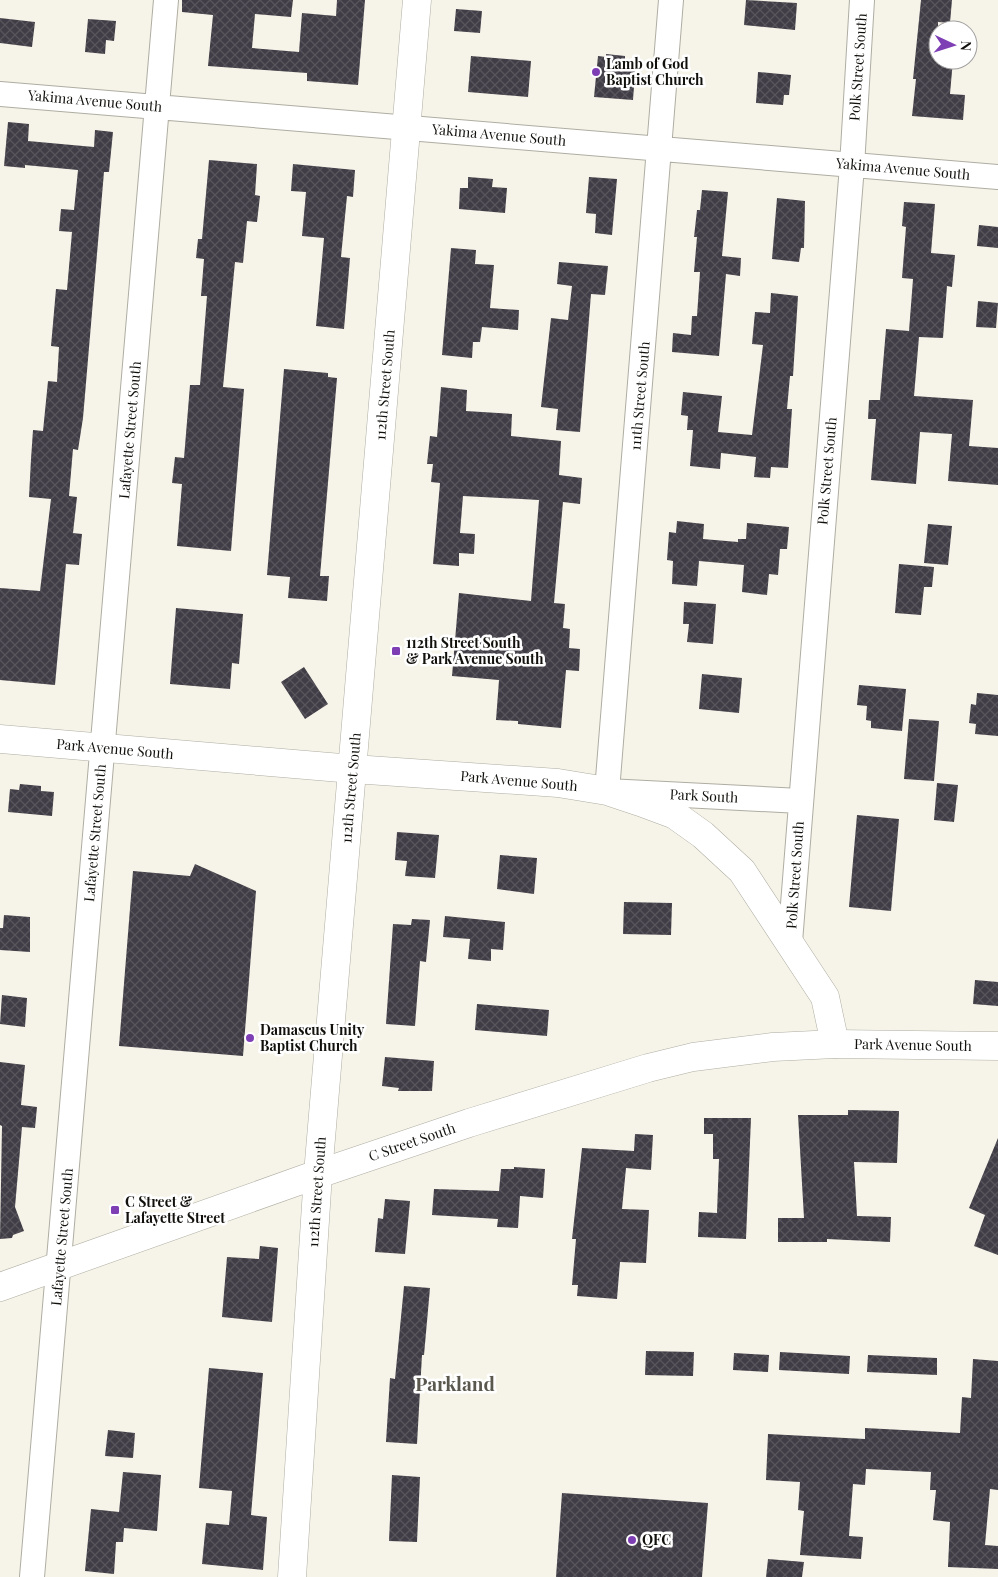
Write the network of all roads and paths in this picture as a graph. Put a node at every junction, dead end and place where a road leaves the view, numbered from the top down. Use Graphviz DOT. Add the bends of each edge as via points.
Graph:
graph roads {
  1 [pos="166,0"];
  2 [pos="417,0"];
  3 [pos="671,0"];
  4 [pos="862,0"];
  5 [pos="0,94"];
  6 [pos="157,107"];
  7 [pos="406,127"];
  8 [pos="660,148"];
  9 [pos="852,166"];
  10 [pos="998,177"];
  11 [pos="0,739"];
  12 [pos="103,748"];
  13 [pos="353,769"];
  14 [pos="607,791"];
  15 [pos="800,801"];
  16 [pos="790,942"];
  17 [pos="835,1044"];
  18 [pos="998,1046"];
  19 [pos="318,1174"];
  20 [pos="60,1264"];
  21 [pos="0,1288"];
  22 [pos="32,1577"];
  23 [pos="292,1577"];
  1 -- 6 [label="street, Lafayette Street South"];
  2 -- 7 [label="main road, 112th Street South"];
  3 -- 8 [label="street, 111th Street South"];
  4 -- 9 [label="street, Polk Street South"];
  5 -- 6 [label="street, Yakima Avenue South"];
  6 -- 7 [label="street, Yakima Avenue South"];
  6 -- 12 [label="street, Lafayette Street South"];
  7 -- 8 [label="street, Yakima Avenue South"];
  7 -- 13 [label="main road, 112th Street South"];
  8 -- 9 [label="street, Yakima Avenue South"];
  8 -- 14 [label="street, 111th Street South"];
  9 -- 10 [label="street, Yakima Avenue South"];
  9 -- 15 [label="street, Polk Street South"];
  11 -- 12 [label="main road, Park Avenue South"];
  12 -- 13 [label="main road, Park Avenue South"];
  12 -- 20 [label="street, Lafayette Street South"];
  13 -- 14 [label="main road, Park Avenue South" via="558,783"];
  13 -- 19 [label="main road, 112th Street South"];
  14 -- 15 [label="street, Park South"];
  14 -- 16 [label="main road, Park Avenue South" via="674,814 703,835 742,871"];
  15 -- 16 [label="street, Polk Street South"];
  16 -- 17 [label="main road, Park Avenue South" via="825,997"];
  17 -- 18 [label="main road, Park Avenue South"];
  17 -- 19 [label="main road, C Street South" via="725,1052 648,1068 468,1123"];
  19 -- 20 [label="main road, C Street South"];
  19 -- 23 [label="main road, 112th Street South"];
  20 -- 21 [label="main road, C Street South"];
  20 -- 22 [label="street, Lafayette Street South"];
}
